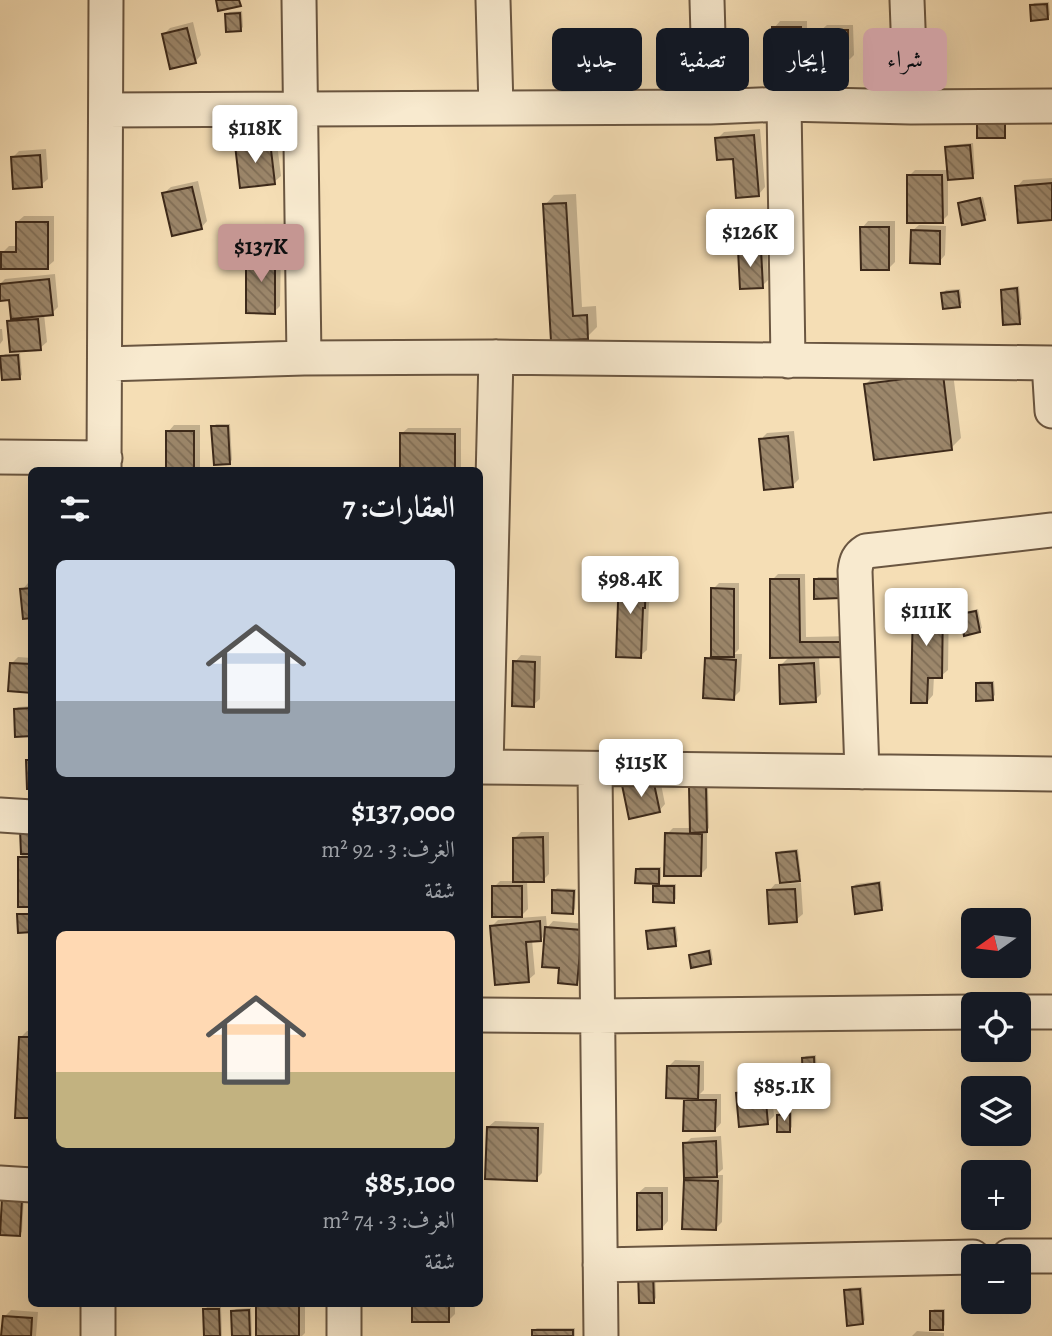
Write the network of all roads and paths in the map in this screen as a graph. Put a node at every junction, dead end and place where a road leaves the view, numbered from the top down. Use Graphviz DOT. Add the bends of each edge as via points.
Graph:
graph roads {
  1 [pos="106,0"];
  2 [pos="299,0"];
  3 [pos="493,0"];
  4 [pos="707,0"];
  5 [pos="907,0"];
  6 [pos="784,104"];
  7 [pos="1052,106"];
  8 [pos="496,107"];
  9 [pos="710,107"];
  10 [pos="911,107"];
  11 [pos="301,109"];
  12 [pos="106,110"];
  13 [pos="496,357"];
  14 [pos="304,358"];
  15 [pos="788,361"];
  16 [pos="1050,363"];
  17 [pos="106,364"];
  18 [pos="1052,411"];
  19 [pos="0,457"];
  20 [pos="104,464"];
  21 [pos="1052,530"];
  22 [pos="485,577"];
  23 [pos="483,767"];
  24 [pos="595,769"];
  25 [pos="862,772"];
  26 [pos="1052,774"];
  27 [pos="0,815"];
  28 [pos="28,817"];
  29 [pos="961,1012"];
  30 [pos="1031,1012"];
  31 [pos="1052,1012"];
  32 [pos="483,1015"];
  33 [pos="598,1016"];
  34 [pos="0,1183"];
  35 [pos="28,1185"];
  36 [pos="1031,1256"];
  37 [pos="1052,1256"];
  38 [pos="961,1257"];
  39 [pos="600,1265"];
  40 [pos="98,1307"];
  41 [pos="344,1307"];
  42 [pos="98,1336"];
  43 [pos="344,1336"];
  44 [pos="601,1336"];
  1 -- 12 [label="street"];
  2 -- 11 [label="street"];
  3 -- 8 [label="street"];
  4 -- 9 [label="street"];
  5 -- 10 [label="street"];
  6 -- 9 [label="street"];
  6 -- 10 [label="street"];
  6 -- 15 [label="street"];
  7 -- 10 [label="street"];
  8 -- 9 [label="street"];
  8 -- 11 [label="street"];
  11 -- 12 [label="street"];
  11 -- 14 [label="street"];
  12 -- 17 [label="street"];
  13 -- 14 [label="street"];
  13 -- 15 [label="street"];
  13 -- 22 [label="street"];
  14 -- 17 [label="street"];
  15 -- 16 [label="street"];
  16 -- 18 [label="street"];
  17 -- 20 [label="street"];
  19 -- 20 [label="street"];
  21 -- 25 [label="street" via="859,555 855,571"];
  22 -- 23 [label="street"];
  23 -- 24 [label="street"];
  24 -- 25 [label="street"];
  24 -- 33 [label="street"];
  25 -- 26 [label="street"];
  27 -- 28 [label="street"];
  29 -- 33 [label="street"];
  30 -- 31 [label="street"];
  32 -- 33 [label="street"];
  33 -- 39 [label="street"];
  34 -- 35 [label="street"];
  36 -- 37 [label="street"];
  38 -- 39 [label="street"];
  39 -- 44 [label="street"];
  40 -- 42 [label="street"];
  41 -- 43 [label="street"];
}
